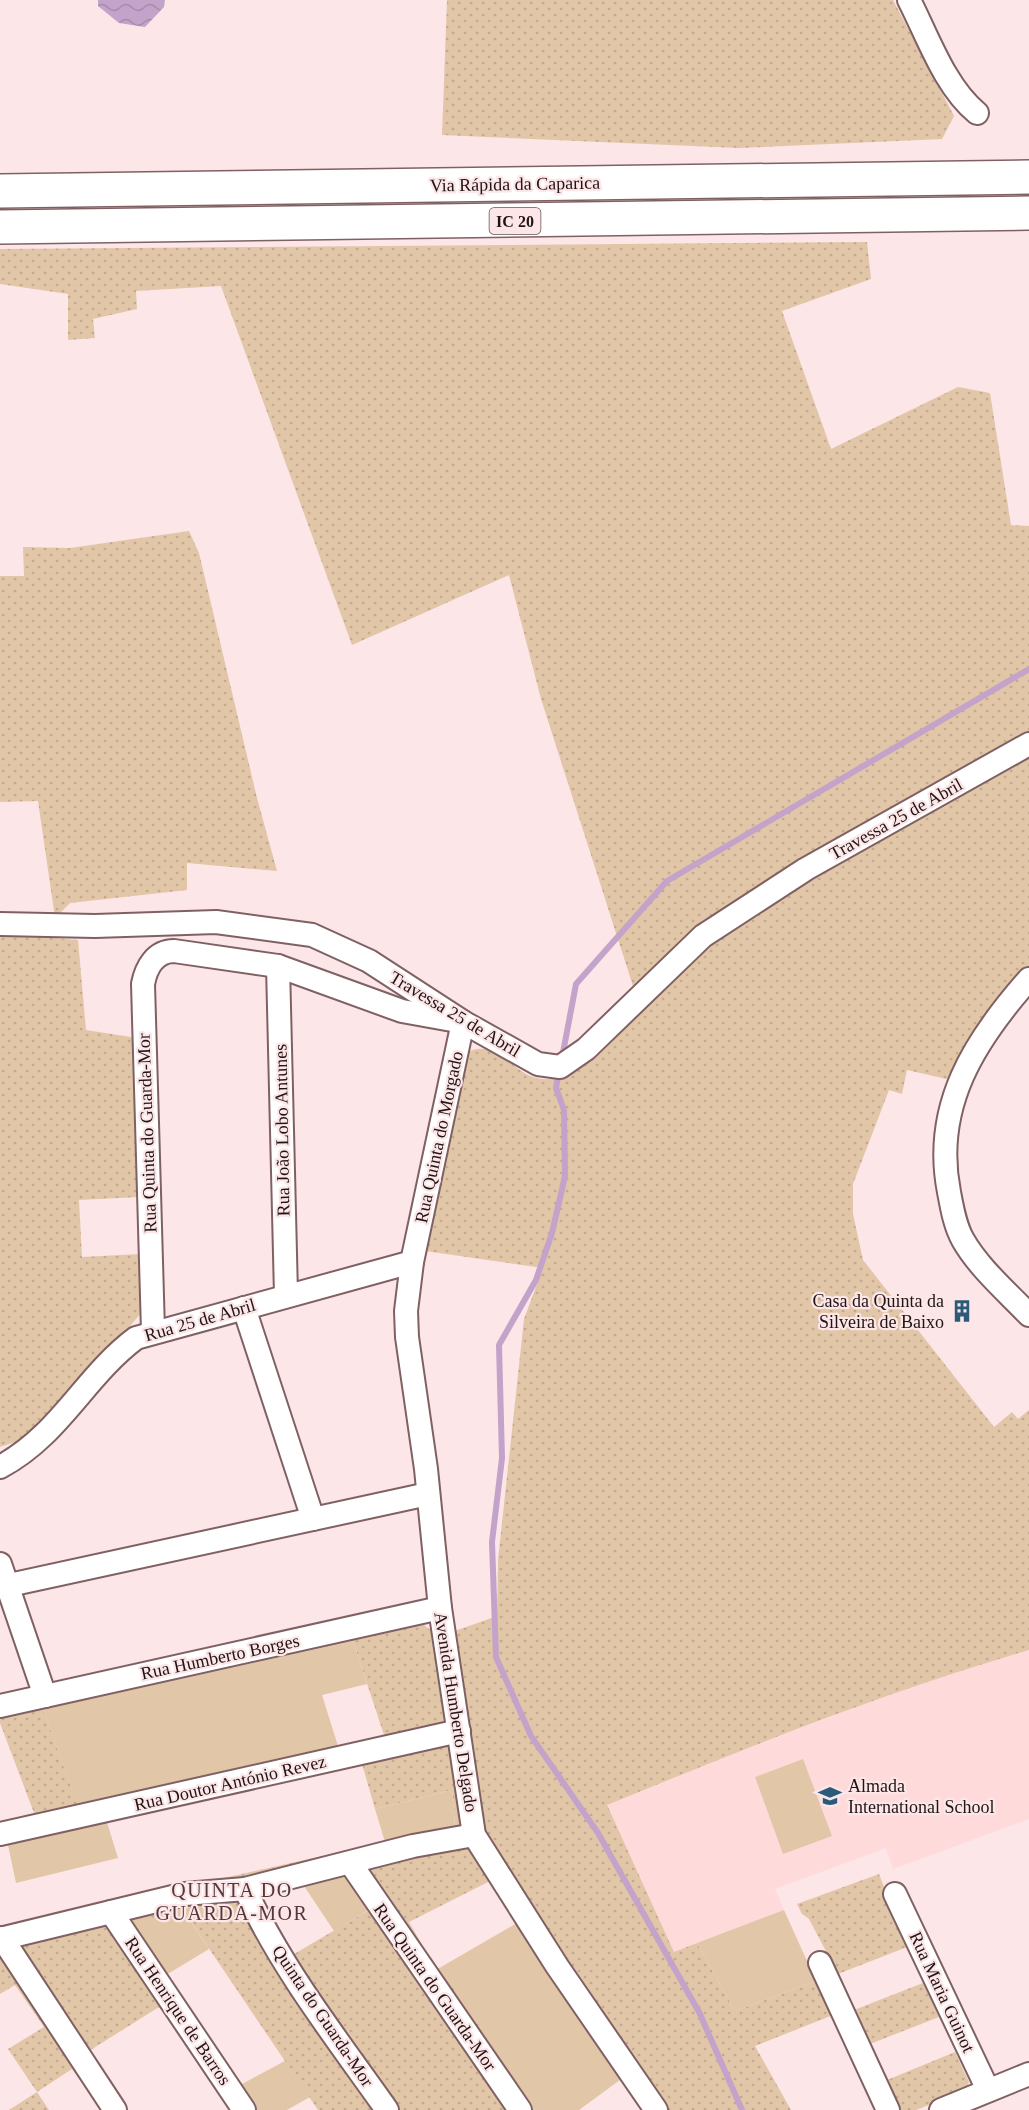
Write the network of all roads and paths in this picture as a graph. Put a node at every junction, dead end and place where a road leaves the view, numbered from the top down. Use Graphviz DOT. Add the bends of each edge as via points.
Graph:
graph roads {
  1 [pos="909,0"];
  2 [pos="977,113"];
  3 [pos="1029,177"];
  4 [pos="0,191"];
  5 [pos="1029,213"];
  6 [pos="0,226"];
  7 [pos="1029,744"];
  8 [pos="0,924"];
  9 [pos="278,966"];
  10 [pos="1029,979"];
  11 [pos="463,1023"];
  12 [pos="412,1262"];
  13 [pos="286,1294"];
  14 [pos="244,1308"];
  15 [pos="1029,1315"];
  16 [pos="153,1331"];
  17 [pos="0,1467"];
  18 [pos="429,1494"];
  19 [pos="313,1519"];
  20 [pos="0,1564"];
  21 [pos="4,1587"];
  22 [pos="440,1608"];
  23 [pos="45,1696"];
  24 [pos="0,1706"];
  25 [pos="459,1731"];
  26 [pos="0,1834"];
  27 [pos="474,1835"];
  28 [pos="351,1864"];
  29 [pos="245,1889"];
  30 [pos="895,1894"];
  31 [pos="111,1912"];
  32 [pos="1,1939"];
  33 [pos="820,1963"];
  34 [pos="1029,2074"];
  35 [pos="988,2090"];
  36 [pos="115,2110"];
  37 [pos="244,2110"];
  38 [pos="387,2110"];
  39 [pos="520,2110"];
  40 [pos="656,2110"];
  41 [pos="888,2110"];
  42 [pos="941,2110"];
  1 -- 2 [label="street" via="952,83"];
  3 -- 4 [label="highway, Via Rápida da Caparica / IC 20"];
  5 -- 6 [label="highway, Via Rápida da Caparica / IC 20"];
  7 -- 11 [label="street, Travessa 25 de Abril" via="806,869 703,936 586,1049 560,1066 538,1064"];
  8 -- 11 [label="street, Travessa 25 de Abril" via="216,922 312,935 369,962"];
  9 -- 11 [label="street" via="402,1011"];
  9 -- 13 [label="street, Rua João Lobo Antunes"];
  9 -- 16 [label="street, Rua Quinta do Guarda-Mor" via="174,951 164,952 147,970 143,984"];
  10 -- 15 [label="street" via="982,1035 959,1080 951,1108 944,1168 962,1239"];
  11 -- 12 [label="street, Rua Quinta do Morgado"];
  12 -- 13 [label="street, Rua 25 de Abril"];
  12 -- 18 [label="street, Avenida Humberto Delgado" via="407,1337"];
  13 -- 14 [label="street, Rua 25 de Abril"];
  14 -- 16 [label="street, Rua 25 de Abril"];
  14 -- 19 [label="street"];
  16 -- 17 [label="street, Rua 25 de Abril" via="124,1347 44,1437"];
  18 -- 19 [label="street"];
  18 -- 22 [label="street, Avenida Humberto Delgado"];
  19 -- 21 [label="street"];
  20 -- 21 [label="street"];
  21 -- 23 [label="street"];
  22 -- 23 [label="street, Rua Humberto Borges"];
  22 -- 25 [label="street, Avenida Humberto Delgado"];
  23 -- 24 [label="street, Rua Humberto Borges"];
  25 -- 26 [label="street, Rua Doutor António Revez"];
  25 -- 27 [label="street, Avenida Humberto Delgado"];
  27 -- 28 [label="street" via="413,1846"];
  27 -- 40 [label="street, Avenida Humberto Delgado"];
  28 -- 29 [label="street"];
  28 -- 39 [label="street, Rua Quinta do Guarda-Mor"];
  29 -- 31 [label="street" via="185,1894"];
  29 -- 38 [label="street, Quinta do Guarda-Mor" via="305,1994"];
  30 -- 35 [label="street, Rua Maria Guinot"];
  31 -- 32 [label="street"];
  31 -- 37 [label="street, Rua Henrique de Barros"];
  32 -- 36 [label="street"];
  33 -- 41 [label="street"];
  34 -- 35 [label="street"];
  35 -- 42 [label="street"];
}
